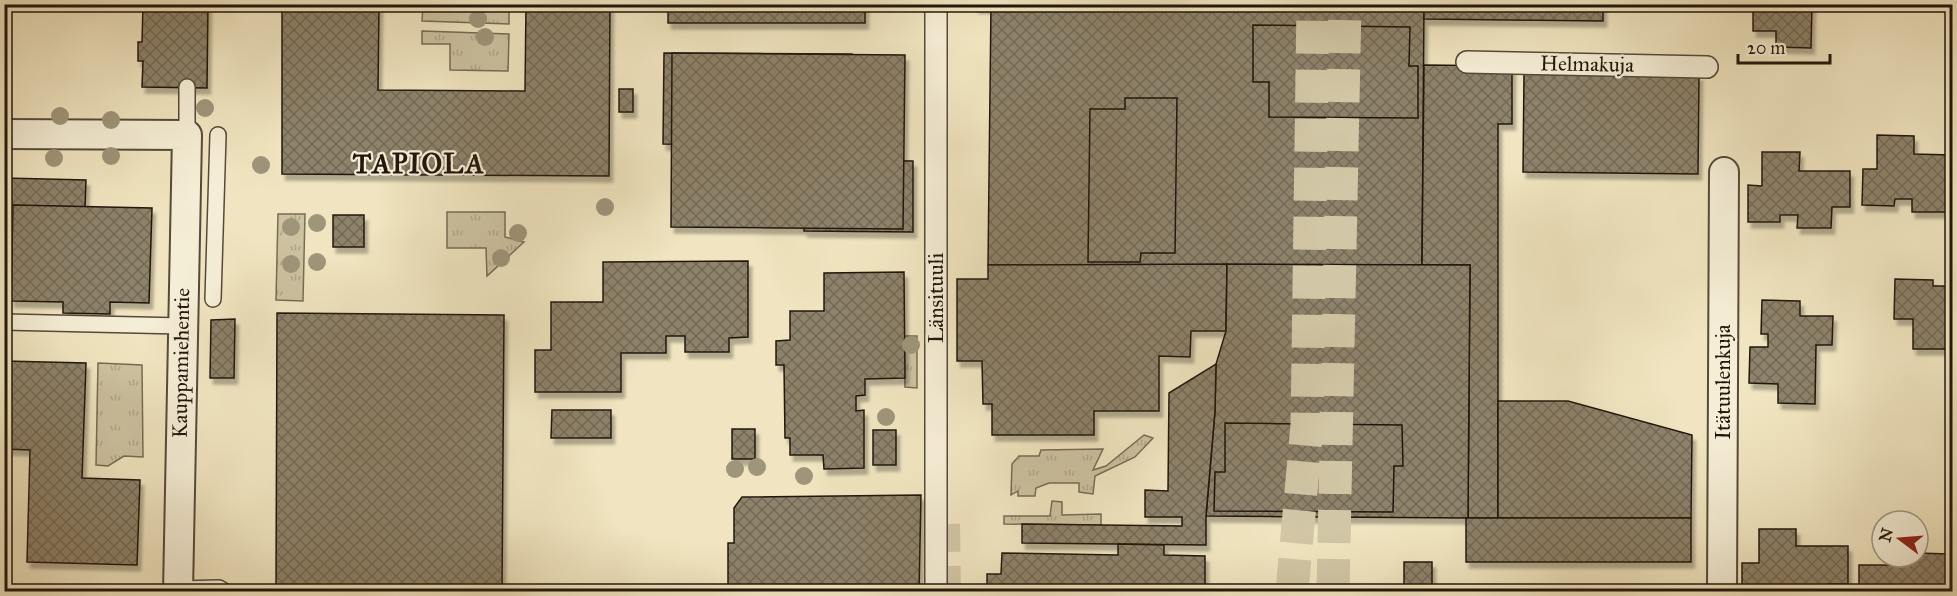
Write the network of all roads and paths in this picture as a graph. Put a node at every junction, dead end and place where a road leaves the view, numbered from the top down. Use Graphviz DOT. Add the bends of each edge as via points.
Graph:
graph roads {
  1 [pos="936,4"];
  2 [pos="1467,62"];
  3 [pos="1707,67"];
  4 [pos="188,87"];
  5 [pos="4,134"];
  6 [pos="187,135"];
  7 [pos="218,135"];
  8 [pos="1724,172"];
  9 [pos="213,299"];
  10 [pos="4,322"];
  11 [pos="182,326"];
  12 [pos="178,590"];
  13 [pos="226,591"];
  14 [pos="936,591"];
  15 [pos="1722,591"];
  1 -- 14 [label="street, Länsituuli"];
  2 -- 3 [label="street, Helmakuja"];
  4 -- 6 [label="lane"];
  5 -- 6 [label="street"];
  6 -- 11 [label="street, Kauppamiehentie"];
  7 -- 9 [label="lane"];
  8 -- 15 [label="street, Itätuulenkuja"];
  10 -- 11 [label="lane"];
  11 -- 12 [label="street, Kauppamiehentie"];
  12 -- 13 [label="lane"];
}
